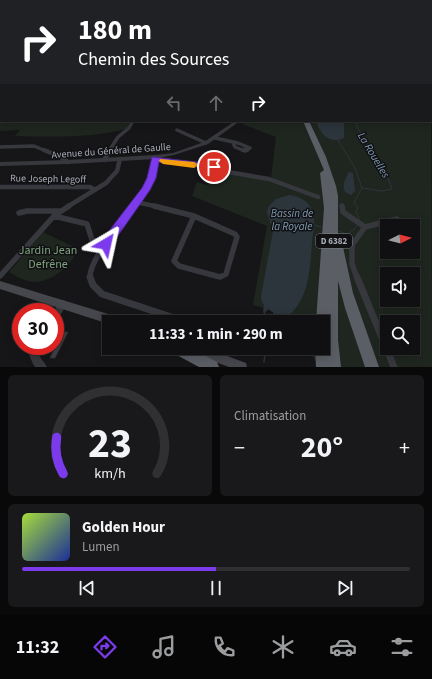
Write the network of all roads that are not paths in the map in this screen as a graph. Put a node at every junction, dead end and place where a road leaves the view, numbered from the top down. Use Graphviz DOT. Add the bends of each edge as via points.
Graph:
graph roads {
  1 [pos="132,122"];
  2 [pos="237,122"];
  3 [pos="302,122"];
  4 [pos="306,122"];
  5 [pos="177,130"];
  6 [pos="214,138"];
  7 [pos="206,143"];
  8 [pos="233,143"];
  9 [pos="0,147"];
  10 [pos="155,158"];
  11 [pos="120,159"];
  12 [pos="104,160"];
  13 [pos="68,162"];
  14 [pos="0,164"];
  15 [pos="0,187"];
  16 [pos="95,190"];
  17 [pos="318,197"];
  18 [pos="136,202"];
  19 [pos="342,206"];
  20 [pos="61,211"];
  21 [pos="19,213"];
  22 [pos="334,214"];
  23 [pos="54,216"];
  24 [pos="194,216"];
  25 [pos="380,223"];
  26 [pos="364,227"];
  27 [pos="106,244"];
  28 [pos="0,276"];
  29 [pos="0,285"];
  30 [pos="60,303"];
  31 [pos="64,304"];
  32 [pos="165,315"];
  33 [pos="322,315"];
  34 [pos="102,317"];
  35 [pos="34,355"];
  36 [pos="191,355"];
  37 [pos="211,355"];
  38 [pos="322,355"];
  39 [pos="42,367"];
  40 [pos="212,367"];
  41 [pos="242,367"];
  42 [pos="323,367"];
  43 [pos="334,367"];
  44 [pos="372,367"];
  45 [pos="394,367"];
  1 -- 12 [label="street" via="118,137"];
  2 -- 6 [label="street, Avenue du Général de Gaulle"];
  3 -- 33 [label="highway, D 6382" via="324,172 327,194"];
  4 -- 22 [label="highway, D 6382" via="329,173 334,196"];
  5 -- 7 [label="street"];
  6 -- 7 [label="street, Avenue du Général de Gaulle"];
  6 -- 8 [label="street"];
  7 -- 10 [label="street, Avenue du Général de Gaulle" via="186,151"];
  9 -- 13 [label="street" via="34,146"];
  10 -- 11 [label="street, Avenue du Général de Gaulle"];
  10 -- 17 [label="street" via="269,179"];
  10 -- 18 [label="street" via="152,178"];
  11 -- 12 [label="street, Avenue du Général de Gaulle"];
  11 -- 16 [label="street" via="114,176"];
  12 -- 13 [label="street, Avenue du Général de Gaulle"];
  13 -- 14 [label="street, Avenue du Général de Gaulle"];
  15 -- 16 [label="street, Rue Joseph Legoff" via="90,187"];
  16 -- 20 [label="street"];
  18 -- 24 [label="street"];
  18 -- 27 [label="street"];
  19 -- 26 [label="street" via="343,212"];
  20 -- 21 [label="street"];
  20 -- 23 [label="street"];
  22 -- 43 [label="highway, D 6382"];
  22 -- 44 [label="highway" via="340,267"];
  23 -- 27 [label="street" via="87,224 92,240"];
  23 -- 28 [label="street"];
  24 -- 24 [label="street" via="237,237 226,274 220,277 178,266 174,261"];
  25 -- 26 [label="street"];
  26 -- 45 [label="street" via="352,245 352,264"];
  27 -- 32 [label="street" via="90,270 89,279 93,287 102,294"];
  29 -- 30 [label="main road"];
  31 -- 34 [label="main road"];
  35 -- 39 [label="street"];
  36 -- 40 [label="highway"];
  37 -- 41 [label="main road"];
  38 -- 42 [label="highway"];
}
